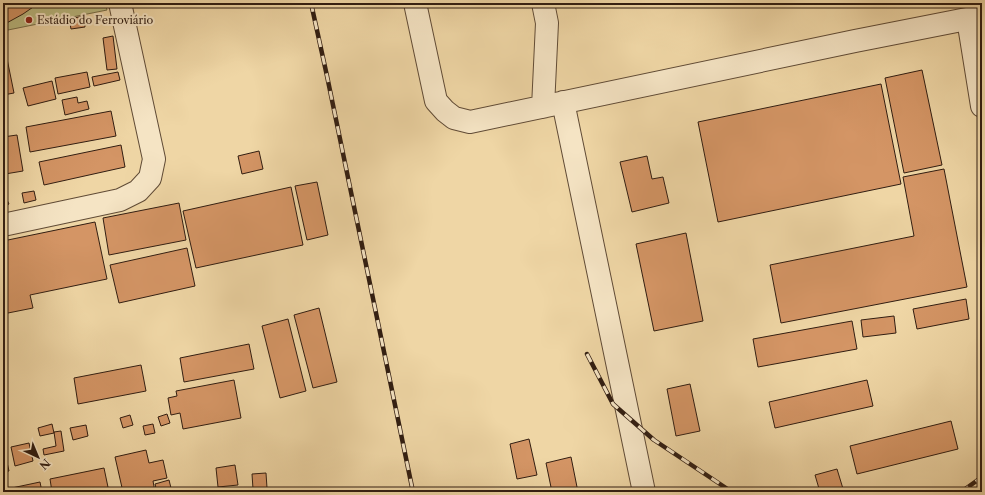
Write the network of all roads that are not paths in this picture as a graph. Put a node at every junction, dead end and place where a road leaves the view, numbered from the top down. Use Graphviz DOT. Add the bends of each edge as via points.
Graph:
graph roads {
  1 [pos="120,3"];
  2 [pos="415,3"];
  3 [pos="543,3"];
  4 [pos="975,17"];
  5 [pos="553,105"];
  6 [pos="982,106"];
  7 [pos="3,225"];
  8 [pos="644,492"];
  1 -- 7 [label="lane" via="154,159 150,178 138,192 120,200"];
  2 -- 5 [label="lane" via="436,101 454,118 470,122"];
  3 -- 5 [label="lane"];
  4 -- 5 [label="lane"];
  4 -- 6 [label="lane"];
  5 -- 8 [label="lane"];
}
